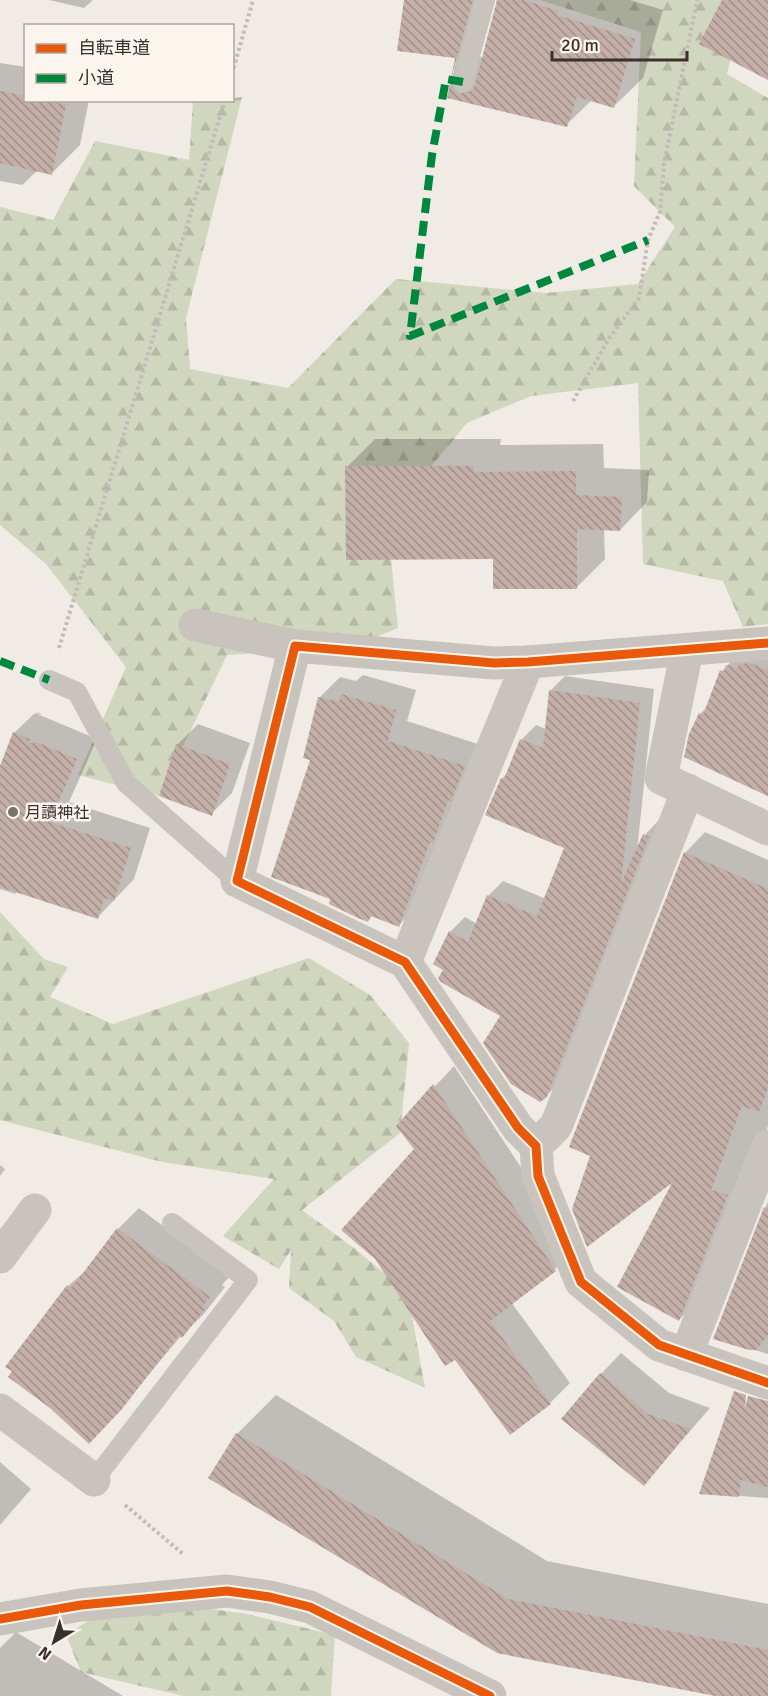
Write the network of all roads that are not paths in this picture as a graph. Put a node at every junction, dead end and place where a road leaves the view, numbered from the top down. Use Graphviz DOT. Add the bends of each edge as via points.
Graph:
graph roads {
  1 [pos="485,0"];
  2 [pos="463,82"];
  3 [pos="195,625"];
  4 [pos="768,643"];
  5 [pos="295,646"];
  6 [pos="687,650"];
  7 [pos="528,662"];
  8 [pos="49,680"];
  9 [pos="688,790"];
  10 [pos="768,829"];
  11 [pos="237,881"];
  12 [pos="405,962"];
  13 [pos="536,1146"];
  14 [pos="768,1146"];
  15 [pos="35,1210"];
  16 [pos="172,1223"];
  17 [pos="0,1257"];
  18 [pos="686,1355"];
  19 [pos="768,1383"];
  20 [pos="0,1410"];
  21 [pos="94,1480"];
  22 [pos="0,1619"];
  23 [pos="490,1696"];
  1 -- 2 [label="lane"];
  3 -- 5 [label="street"];
  4 -- 6 [label="street"];
  5 -- 7 [label="street" via="494,663"];
  5 -- 11 [label="street"];
  6 -- 7 [label="street"];
  6 -- 9 [label="street" via="661,778"];
  7 -- 12 [label="street"];
  8 -- 11 [label="lane" via="77,692 126,783"];
  9 -- 10 [label="street"];
  9 -- 13 [label="street" via="556,1126"];
  11 -- 12 [label="street"];
  12 -- 13 [label="street" via="518,1128"];
  13 -- 18 [label="street" via="538,1176 582,1282 659,1345"];
  14 -- 18 [label="street"];
  15 -- 17 [label="street"];
  16 -- 21 [label="lane" via="248,1280"];
  18 -- 19 [label="street"];
  20 -- 21 [label="street"];
  22 -- 23 [label="street" via="81,1605 227,1591 310,1607"];
}
